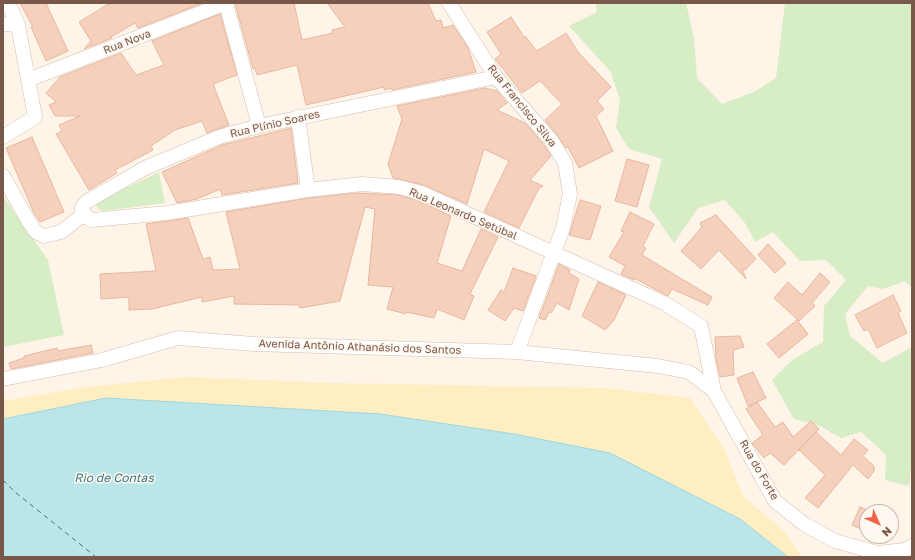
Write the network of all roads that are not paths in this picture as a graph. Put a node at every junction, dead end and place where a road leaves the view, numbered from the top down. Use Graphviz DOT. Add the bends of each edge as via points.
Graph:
graph roads {
  1 [pos="8,3"];
  2 [pos="226,3"];
  3 [pos="449,3"];
  4 [pos="3,24"];
  5 [pos="18,25"];
  6 [pos="496,77"];
  7 [pos="28,80"];
  8 [pos="298,117"];
  9 [pos="259,126"];
  10 [pos="3,137"];
  11 [pos="3,176"];
  12 [pos="308,190"];
  13 [pos="86,217"];
  14 [pos="553,253"];
  15 [pos="517,352"];
  16 [pos="3,379"];
  17 [pos="714,391"];
  18 [pos="912,546"];
  1 -- 5 [label="street"];
  2 -- 7 [label="street, Rua Nova"];
  2 -- 9 [label="street"];
  3 -- 6 [label="street, Rua Francisco Silva"];
  4 -- 5 [label="street"];
  5 -- 7 [label="street"];
  6 -- 8 [label="street, Rua Plínio Soares"];
  6 -- 14 [label="street, Rua Francisco Silva" via="551,140 565,163 570,194 563,228"];
  7 -- 10 [label="street" via="35,117"];
  8 -- 9 [label="street, Rua Plínio Soares"];
  8 -- 12 [label="street"];
  9 -- 13 [label="street, Rua Plínio Soares" via="219,137 145,168 86,202 82,207"];
  11 -- 13 [label="street" via="29,222 36,232 44,236 61,232"];
  12 -- 13 [label="street, Rua Leonardo Setúbal" via="167,213"];
  12 -- 14 [label="street, Rua Leonardo Setúbal" via="362,184 399,187 422,193"];
  14 -- 15 [label="street, Rua Francisco Silva"];
  14 -- 17 [label="street, Rua Leonardo Setúbal" via="664,303 701,326"];
  15 -- 16 [label="street, Avenida Antônio Athanásio dos Santos" via="254,344 178,338 102,360"];
  15 -- 17 [label="street, Avenida Antônio Athanásio dos Santos" via="658,366 689,372"];
  17 -- 18 [label="street, Rua do Forte" via="775,501 804,524 835,541 878,553 905,550"];
}
